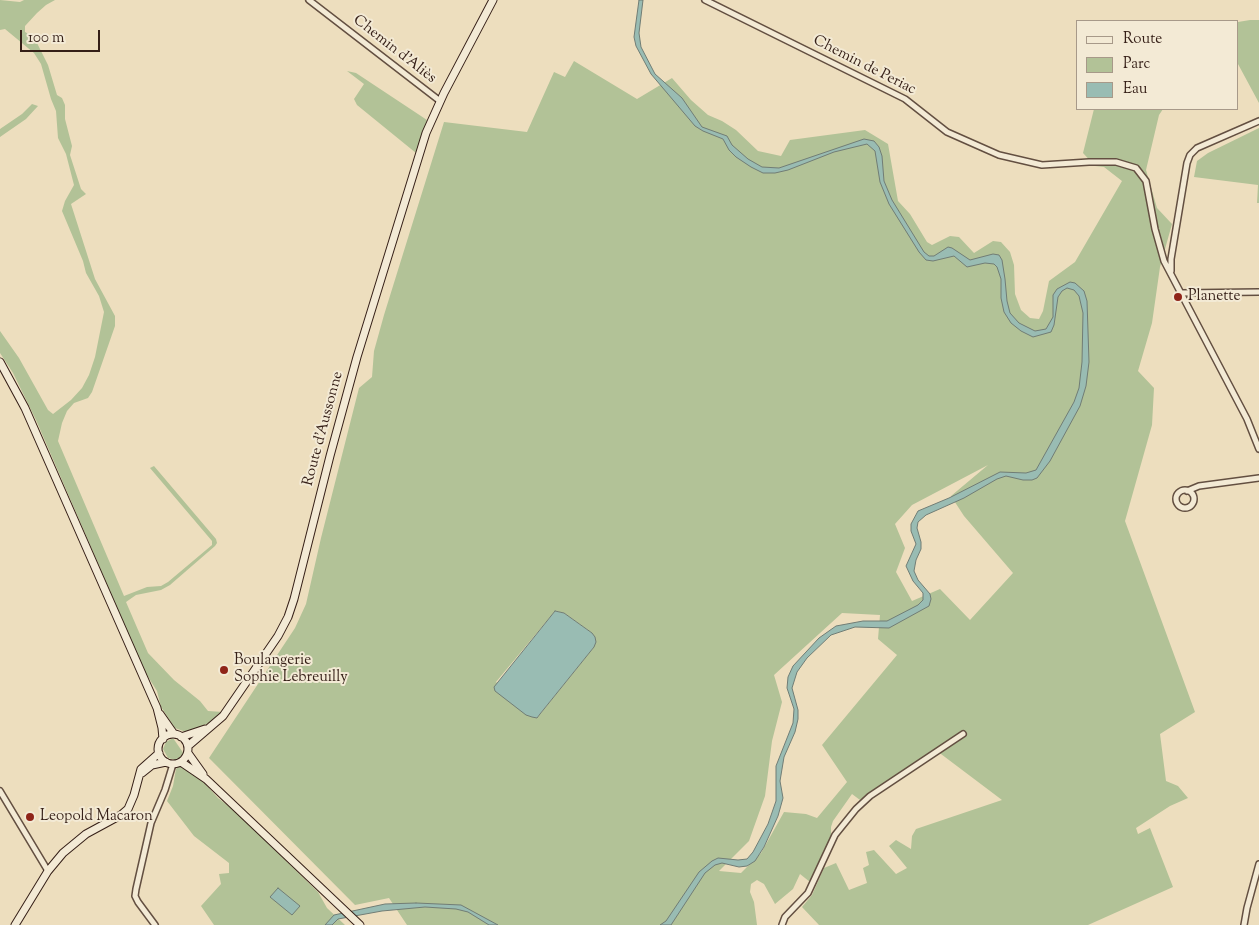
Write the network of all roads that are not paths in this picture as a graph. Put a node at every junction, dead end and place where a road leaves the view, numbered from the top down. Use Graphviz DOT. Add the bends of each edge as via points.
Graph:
graph roads {
  1 [pos="310,0"];
  2 [pos="492,0"];
  3 [pos="705,0"];
  4 [pos="440,102"];
  5 [pos="1259,121"];
  6 [pos="1171,272"];
  7 [pos="1259,292"];
  8 [pos="1181,293"];
  9 [pos="0,362"];
  10 [pos="1259,449"];
  11 [pos="1259,478"];
  12 [pos="1187,491"];
  13 [pos="156,708"];
  14 [pos="213,726"];
  15 [pos="963,734"];
  16 [pos="178,736"];
  17 [pos="163,739"];
  18 [pos="188,750"];
  19 [pos="159,753"];
  20 [pos="181,762"];
  21 [pos="169,763"];
  22 [pos="138,777"];
  23 [pos="206,779"];
  24 [pos="0,791"];
  25 [pos="1259,864"];
  26 [pos="48,871"];
  27 [pos="358,923"];
  28 [pos="15,925"];
  29 [pos="155,925"];
  30 [pos="782,925"];
  31 [pos="1244,925"];
  1 -- 4 [label="street, Chemin d'Aliès"];
  2 -- 4 [label="main road, Route d'Aussonne"];
  3 -- 6 [label="street, Chemin de Periac" via="905,99 948,132 999,155 1042,165 1116,162 1136,168 1146,181 1155,229 1164,261"];
  4 -- 14 [label="main road, Route d'Aussonne" via="357,357 288,617 238,696"];
  5 -- 6 [label="street" via="1197,148 1190,155"];
  6 -- 8 [label="street, Chemin de Periac"];
  7 -- 8 [label="street"];
  8 -- 10 [label="street, Chemin de Periac" via="1247,419"];
  9 -- 13 [label="main road" via="29,417"];
  11 -- 12 [label="street" via="1199,486"];
  13 -- 16 [label="main road"];
  13 -- 17 [label="main road"];
  14 -- 16 [label="main road, Route d'Aussonne"];
  14 -- 18 [label="main road, Route d'Aussonne"];
  15 -- 30 [label="street" via="870,796 856,809 835,835 808,893 785,917"];
  16 -- 17 [label="main road" via="168,735"];
  16 -- 18 [label="main road"];
  17 -- 19 [label="main road"];
  18 -- 20 [label="main road"];
  18 -- 23 [label="main road"];
  19 -- 21 [label="main road"];
  19 -- 22 [label="main road" via="144,765"];
  20 -- 21 [label="main road"];
  20 -- 23 [label="main road"];
  21 -- 22 [label="main road" via="152,765"];
  21 -- 29 [label="street" via="165,790 151,823 135,896"];
  22 -- 26 [label="main road" via="128,809 73,843"];
  23 -- 27 [label="main road"];
  24 -- 26 [label="street"];
  25 -- 31 [label="street"];
  26 -- 28 [label="main road"];
}
